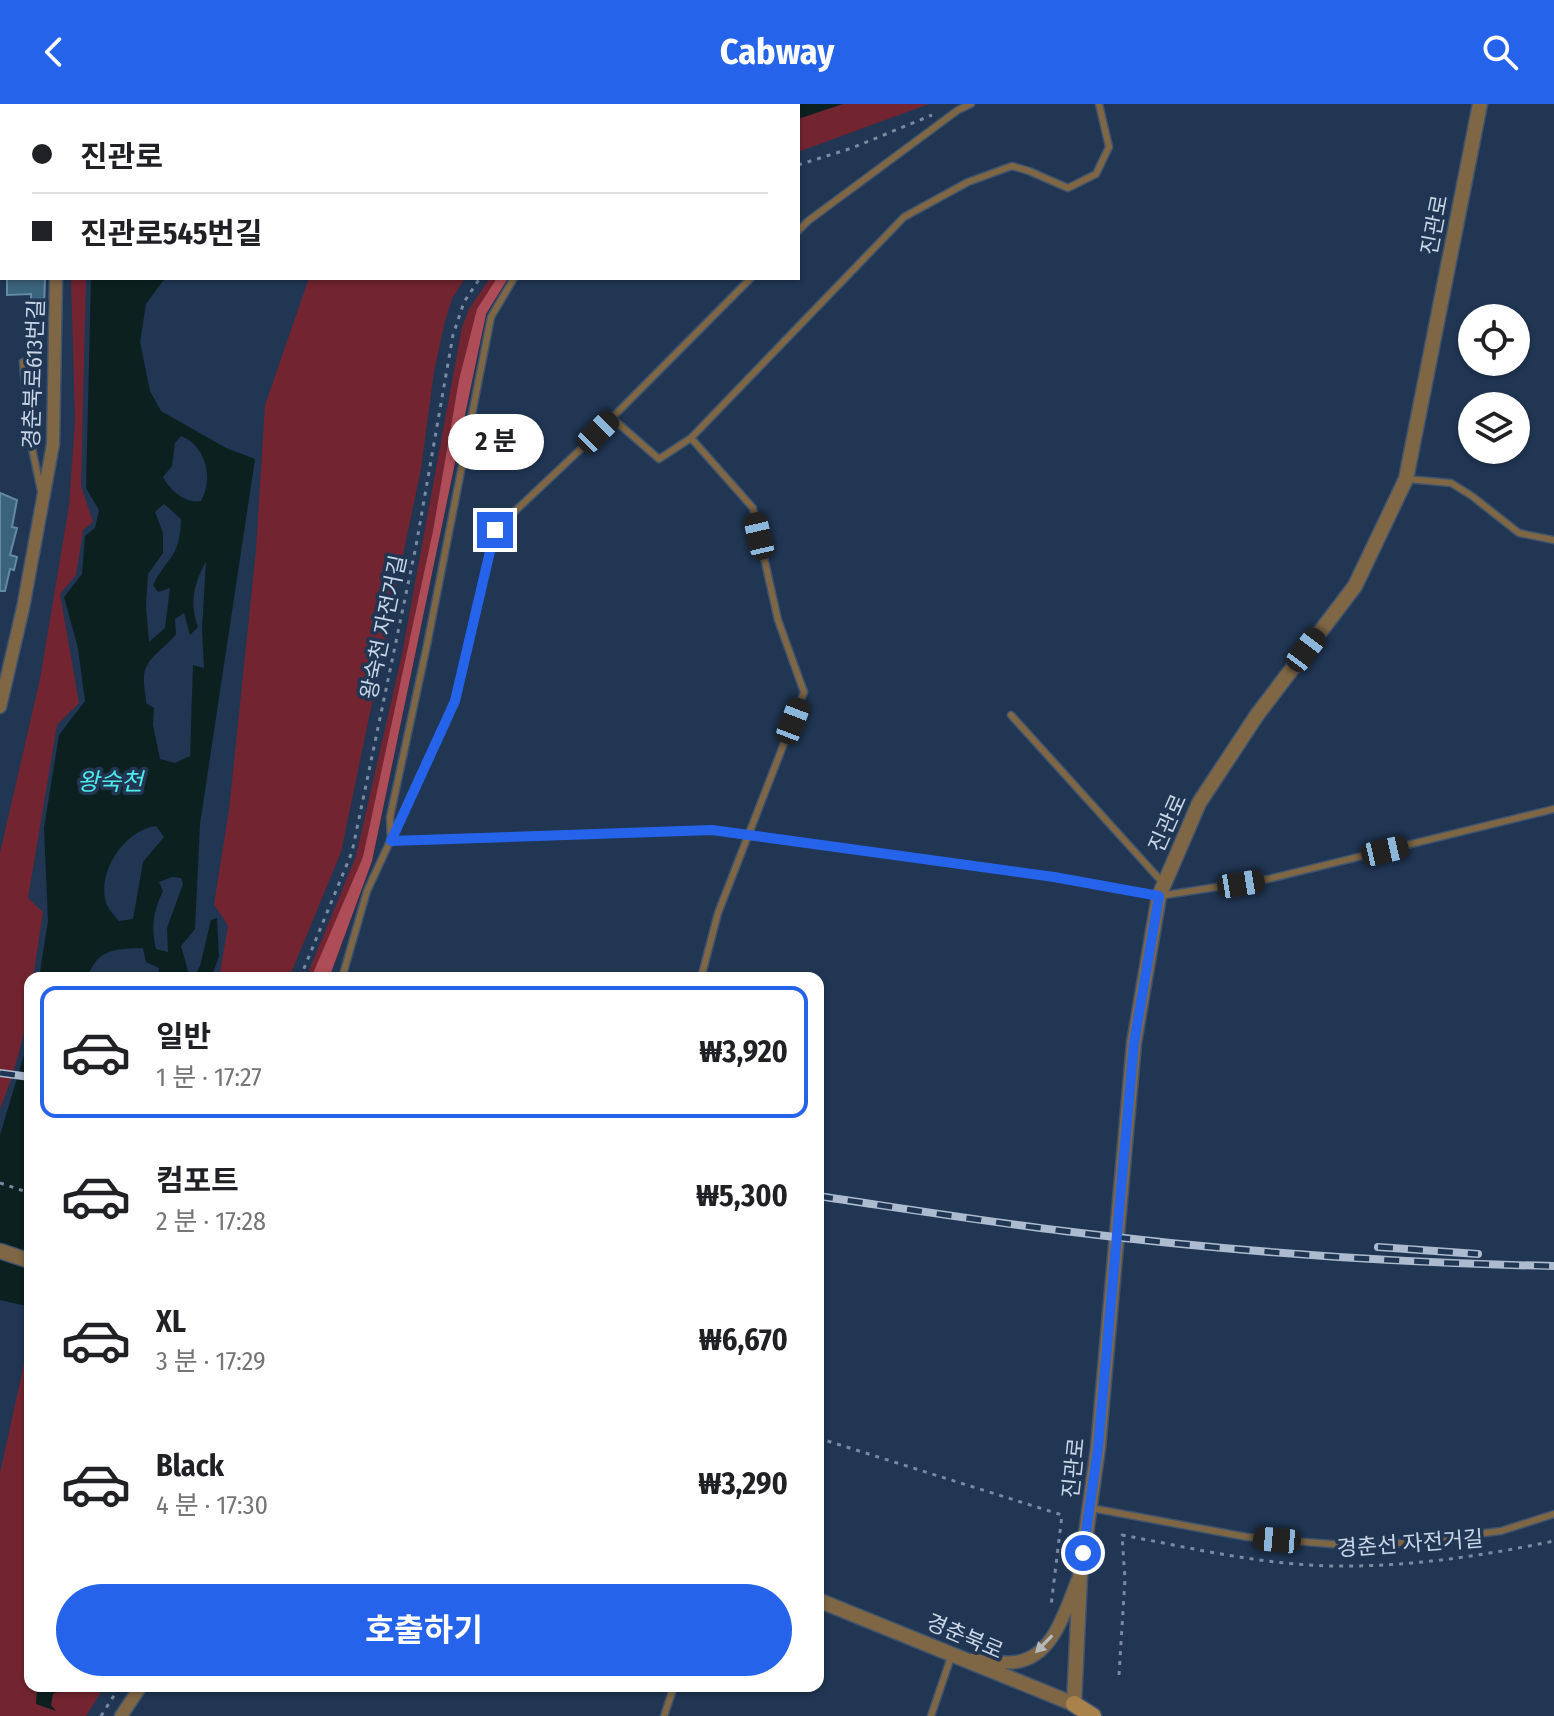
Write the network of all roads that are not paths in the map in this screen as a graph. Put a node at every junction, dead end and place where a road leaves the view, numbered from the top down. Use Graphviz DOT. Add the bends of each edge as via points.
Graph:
graph roads {
  1 [pos="971,104"];
  2 [pos="1099,104"];
  3 [pos="1480,104"];
  4 [pos="800,229"];
  5 [pos="56,280"];
  6 [pos="513,280"];
  7 [pos="749,280"];
  8 [pos="23,362"];
  9 [pos="612,418"];
  10 [pos="691,438"];
  11 [pos="1406,479"];
  12 [pos="43,498"];
  13 [pos="1554,540"];
  14 [pos="0,707"];
  15 [pos="1011,715"];
  16 [pos="1554,809"];
  17 [pos="748,835"];
  18 [pos="391,841"];
  19 [pos="1162,890"];
  20 [pos="344,972"];
  21 [pos="703,972"];
  22 [pos="0,1251"];
  23 [pos="24,1259"];
  24 [pos="1091,1508"];
  25 [pos="1554,1514"];
  26 [pos="1080,1576"];
  27 [pos="824,1602"];
  28 [pos="958,1656"];
  29 [pos="137,1692"];
  30 [pos="672,1692"];
  31 [pos="1075,1710"];
  32 [pos="121,1716"];
  33 [pos="664,1716"];
  34 [pos="931,1716"];
  35 [pos="1093,1716"];
  1 -- 4 [label="lane"];
  2 -- 10 [label="lane" via="1109,147 1096,174 1068,188 1012,166 968,182 904,217"];
  3 -- 11 [label="street, 진관로"];
  5 -- 12 [label="street, 경춘북로613번길" via="53,444"];
  6 -- 18 [label="lane" via="491,317 390,817"];
  7 -- 9 [label="lane"];
  8 -- 12 [label="lane" via="29,434"];
  9 -- 10 [label="lane" via="659,459"];
  9 -- 18 [label="lane" via="495,530 455,701"];
  10 -- 17 [label="lane" via="753,508 778,620 804,692"];
  11 -- 13 [label="lane" via="1451,483 1519,533"];
  11 -- 19 [label="street, 진관로" via="1355,586 1257,715 1199,803"];
  12 -- 14 [label="street, 경춘북로613번길"];
  15 -- 19 [label="lane"];
  16 -- 19 [label="lane" via="1268,879"];
  17 -- 18 [label="lane" via="712,830"];
  17 -- 19 [label="lane"];
  17 -- 21 [label="lane"];
  18 -- 20 [label="lane" via="367,891"];
  19 -- 24 [label="street, 진관로" via="1134,1043"];
  22 -- 23 [label="street"];
  24 -- 25 [label="lane" via="1247,1537 1367,1547 1501,1531"];
  24 -- 26 [label="street, 진관로"];
  26 -- 28 [label="street, one-way" via="1049,1642 1037,1653 1017,1662"];
  26 -- 31 [label="street, 진관로"];
  27 -- 28 [label="street, 경춘북로"];
  28 -- 31 [label="street, 경춘북로"];
  28 -- 34 [label="lane"];
  29 -- 32 [label="street"];
  30 -- 33 [label="lane"];
  31 -- 35 [label="main road, 경춘북로"];
}
